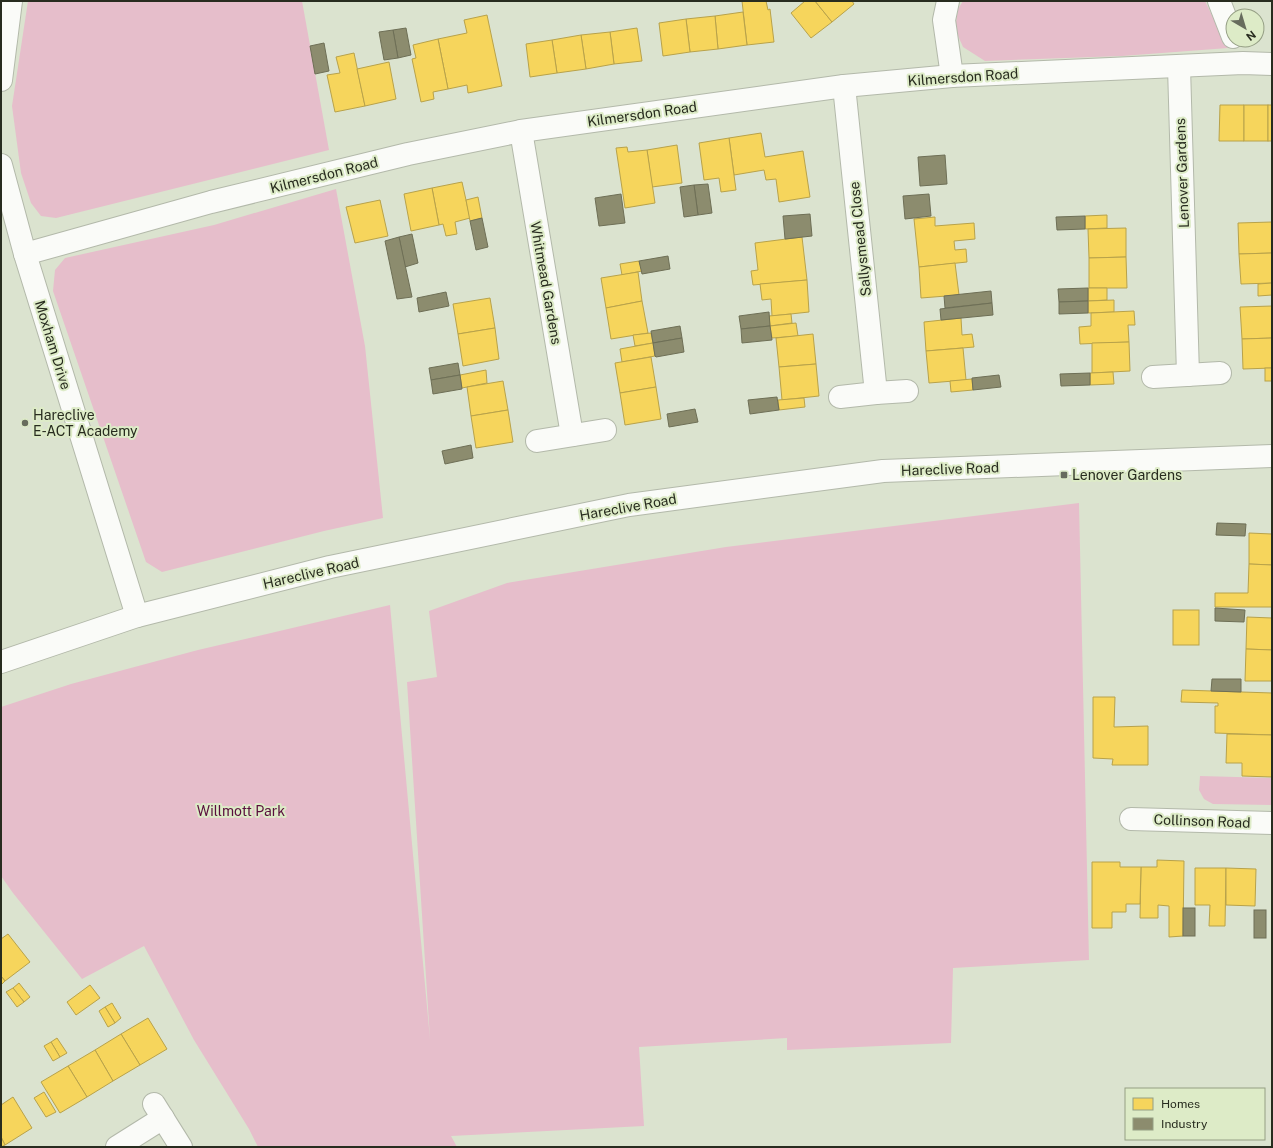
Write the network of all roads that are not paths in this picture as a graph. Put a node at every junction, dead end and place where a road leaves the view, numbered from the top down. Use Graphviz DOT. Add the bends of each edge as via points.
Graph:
graph roads {
  1 [pos="12,1"];
  2 [pos="948,1"];
  3 [pos="1219,1"];
  4 [pos="1225,16"];
  5 [pos="1237,48"];
  6 [pos="1243,63"];
  7 [pos="1272,64"];
  8 [pos="1179,66"];
  9 [pos="952,76"];
  10 [pos="1,80"];
  11 [pos="844,86"];
  12 [pos="521,131"];
  13 [pos="1,165"];
  14 [pos="1,170"];
  15 [pos="25,254"];
  16 [pos="1220,373"];
  17 [pos="1188,375"];
  18 [pos="1153,377"];
  19 [pos="907,391"];
  20 [pos="876,392"];
  21 [pos="840,397"];
  22 [pos="605,430"];
  23 [pos="572,435"];
  24 [pos="537,441"];
  25 [pos="1272,456"];
  26 [pos="137,616"];
  27 [pos="1,662"];
  28 [pos="1131,819"];
  29 [pos="1272,822"];
  30 [pos="117,1147"];
  31 [pos="181,1147"];
  1 -- 10 [label="street"];
  2 -- 9 [label="street" via="944,20"];
  3 -- 4 [label="street"];
  5 -- 6 [label="street"];
  6 -- 7 [label="street, Kilmersdon Road"];
  6 -- 8 [label="street, Kilmersdon Road"];
  8 -- 9 [label="street, Kilmersdon Road"];
  8 -- 17 [label="street, Lenover Gardens"];
  9 -- 11 [label="street, Kilmersdon Road"];
  11 -- 12 [label="street, Kilmersdon Road"];
  11 -- 20 [label="street, Sallysmead Close"];
  12 -- 15 [label="street, Kilmersdon Road" via="408,154 211,202"];
  12 -- 23 [label="street, Whitmead Gardens"];
  13 -- 14 [label="street, Moxham Drive"];
  14 -- 15 [label="street, Moxham Drive"];
  15 -- 26 [label="street, Moxham Drive"];
  16 -- 17 [label="street"];
  17 -- 18 [label="street"];
  19 -- 20 [label="street"];
  20 -- 21 [label="street"];
  22 -- 23 [label="street"];
  23 -- 24 [label="street"];
  25 -- 26 [label="street, Hareclive Road" via="883,472 629,505 330,567"];
  26 -- 27 [label="street, Hareclive Road"];
  28 -- 29 [label="street, Collinson Road"];
  30 -- 31 [label="street" via="159,1111"];
}
